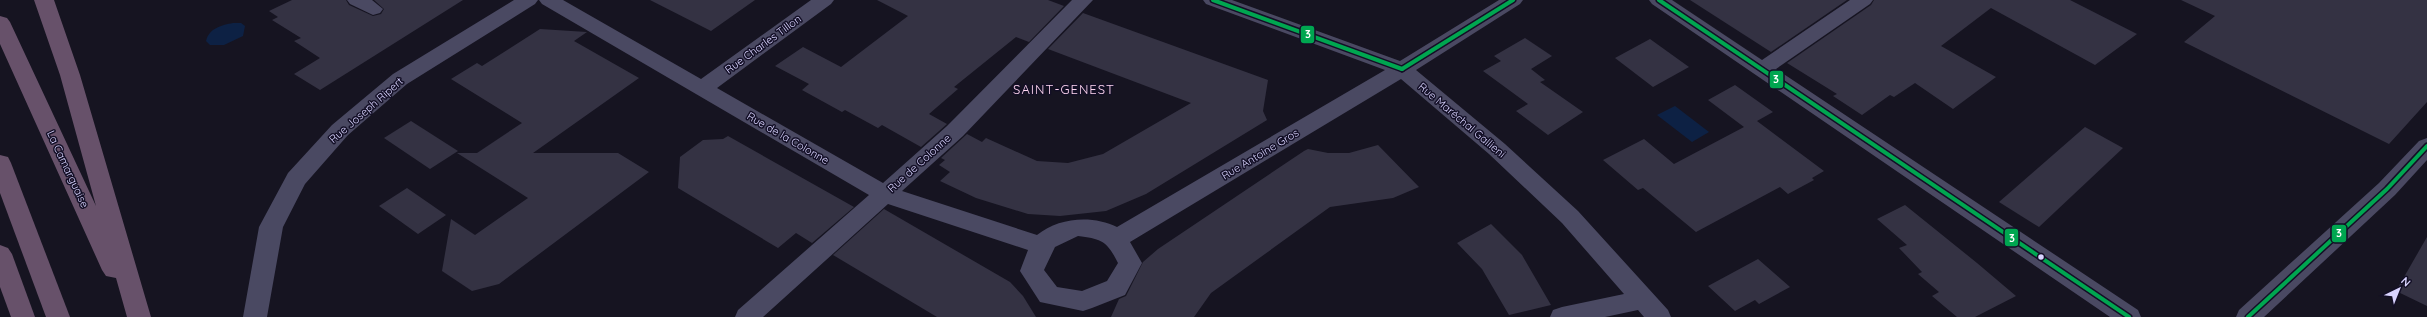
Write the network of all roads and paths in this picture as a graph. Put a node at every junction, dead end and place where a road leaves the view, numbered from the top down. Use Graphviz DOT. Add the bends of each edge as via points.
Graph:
graph roads {
  1 [pos="44,0"];
  2 [pos="528,0"];
  3 [pos="549,0"];
  4 [pos="824,0"];
  5 [pos="1083,0"];
  6 [pos="1213,0"];
  7 [pos="1513,0"];
  8 [pos="1659,0"];
  9 [pos="1863,0"];
  10 [pos="0,22"];
  11 [pos="1402,69"];
  12 [pos="1762,69"];
  13 [pos="702,88"];
  14 [pos="2427,146"];
  15 [pos="0,163"];
  16 [pos="885,194"];
  17 [pos="1118,238"];
  18 [pos="1040,245"];
  19 [pos="0,254"];
  20 [pos="1643,299"];
  21 [pos="1084,309"];
  22 [pos="24,317"];
  23 [pos="58,317"];
  24 [pos="135,317"];
  25 [pos="139,317"];
  26 [pos="255,317"];
  27 [pos="747,317"];
  28 [pos="1562,317"];
  29 [pos="1659,317"];
  30 [pos="2129,317"];
  31 [pos="2248,317"];
  1 -- 25 [label="highway" via="70,75"];
  2 -- 26 [label="street, Rue Joseph Ripert" via="400,79 340,130 296,179 271,227"];
  3 -- 13 [label="street, Rue de la Colonne"];
  4 -- 13 [label="street, Rue Charles Tillon"];
  5 -- 16 [label="street, Rue de Colonne" via="955,131"];
  6 -- 11 [label="street, Rue Maréchal Gallieni"];
  7 -- 11 [label="street, Rue Antoine Gros"];
  8 -- 12 [label="street"];
  9 -- 12 [label="street"];
  10 -- 24 [label="highway, La Camarguaise"];
  11 -- 17 [label="street, Rue Antoine Gros"];
  11 -- 20 [label="street, Rue Maréchal Gallieni" via="1497,149 1570,217"];
  12 -- 30 [label="street"];
  13 -- 16 [label="street, Rue de la Colonne"];
  14 -- 31 [label="street" via="2387,189"];
  15 -- 23 [label="highway"];
  16 -- 18 [label="street, Rue de la Colonne"];
  16 -- 27 [label="street, Rue de Colonne"];
  17 -- 18 [label="street" via="1100,229 1078,227 1057,233"];
  17 -- 21 [label="street" via="1130,263 1116,288"];
  18 -- 21 [label="street" via="1032,272 1049,295"];
  19 -- 22 [label="highway"];
  20 -- 28 [label="street"];
  20 -- 29 [label="street, Rue Maréchal Gallieni"];
}
